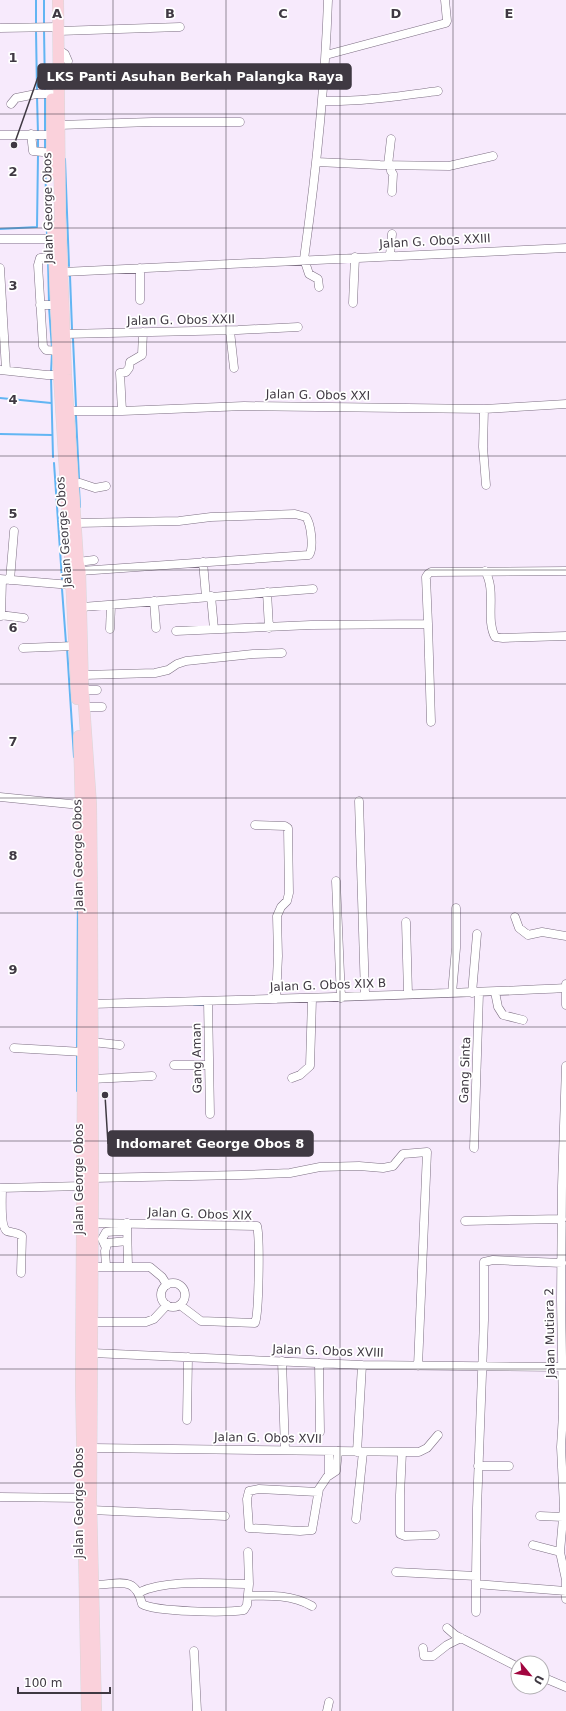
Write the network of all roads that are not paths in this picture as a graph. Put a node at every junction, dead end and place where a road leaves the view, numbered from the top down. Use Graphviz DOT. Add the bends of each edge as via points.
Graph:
graph roads {
  1 [pos="50,0"];
  2 [pos="58,0"];
  3 [pos="328,0"];
  4 [pos="445,0"];
  5 [pos="180,27"];
  6 [pos="0,28"];
  7 [pos="54,28"];
  8 [pos="59,50"];
  9 [pos="326,55"];
  10 [pos="68,61"];
  11 [pos="438,91"];
  12 [pos="47,94"];
  13 [pos="322,101"];
  14 [pos="11,104"];
  15 [pos="240,122"];
  16 [pos="59,124"];
  17 [pos="31,134"];
  18 [pos="0,135"];
  19 [pos="47,135"];
  20 [pos="390,139"];
  21 [pos="47,153"];
  22 [pos="493,156"];
  23 [pos="317,162"];
  24 [pos="390,165"];
  25 [pos="392,192"];
  26 [pos="392,234"];
  27 [pos="0,239"];
  28 [pos="52,239"];
  29 [pos="566,248"];
  30 [pos="390,255"];
  31 [pos="50,257"];
  32 [pos="356,257"];
  33 [pos="304,259"];
  34 [pos="0,268"];
  35 [pos="140,268"];
  36 [pos="63,272"];
  37 [pos="319,288"];
  38 [pos="140,300"];
  39 [pos="353,303"];
  40 [pos="48,305"];
  41 [pos="298,327"];
  42 [pos="230,331"];
  43 [pos="143,332"];
  44 [pos="53,333"];
  45 [pos="54,351"];
  46 [pos="234,368"];
  47 [pos="3,370"];
  48 [pos="57,375"];
  49 [pos="566,404"];
  50 [pos="484,409"];
  51 [pos="69,411"];
  52 [pos="122,412"];
  53 [pos="74,484"];
  54 [pos="486,485"];
  55 [pos="106,486"];
  56 [pos="77,524"];
  57 [pos="14,531"];
  58 [pos="94,560"];
  59 [pos="203,562"];
  60 [pos="79,566"];
  61 [pos="486,571"];
  62 [pos="566,571"];
  63 [pos="4,580"];
  64 [pos="71,585"];
  65 [pos="313,589"];
  66 [pos="267,592"];
  67 [pos="208,597"];
  68 [pos="154,601"];
  69 [pos="111,605"];
  70 [pos="82,607"];
  71 [pos="0,616"];
  72 [pos="24,618"];
  73 [pos="428,624"];
  74 [pos="156,628"];
  75 [pos="269,628"];
  76 [pos="110,629"];
  77 [pos="214,629"];
  78 [pos="176,631"];
  79 [pos="566,636"];
  80 [pos="74,646"];
  81 [pos="23,648"];
  82 [pos="282,654"];
  83 [pos="84,675"];
  84 [pos="83,690"];
  85 [pos="98,690"];
  86 [pos="84,707"];
  87 [pos="102,707"];
  88 [pos="431,722"];
  89 [pos="0,798"];
  90 [pos="359,801"];
  91 [pos="80,805"];
  92 [pos="255,825"];
  93 [pos="336,881"];
  94 [pos="456,908"];
  95 [pos="515,917"];
  96 [pos="406,922"];
  97 [pos="477,934"];
  98 [pos="566,936"];
  99 [pos="566,987"];
  100 [pos="495,992"];
  101 [pos="475,993"];
  102 [pos="408,994"];
  103 [pos="452,994"];
  104 [pos="365,995"];
  105 [pos="341,998"];
  106 [pos="276,999"];
  107 [pos="312,999"];
  108 [pos="208,1002"];
  109 [pos="92,1004"];
  110 [pos="566,1005"];
  111 [pos="523,1020"];
  112 [pos="92,1042"];
  113 [pos="120,1045"];
  114 [pos="14,1048"];
  115 [pos="83,1052"];
  116 [pos="174,1065"];
  117 [pos="209,1065"];
  118 [pos="566,1066"];
  119 [pos="152,1076"];
  120 [pos="292,1078"];
  121 [pos="92,1079"];
  122 [pos="565,1088"];
  123 [pos="210,1114"];
  124 [pos="474,1148"];
  125 [pos="96,1178"];
  126 [pos="83,1186"];
  127 [pos="1,1188"];
  128 [pos="562,1219"];
  129 [pos="465,1221"];
  130 [pos="96,1223"];
  131 [pos="127,1227"];
  132 [pos="127,1241"];
  133 [pos="106,1248"];
  134 [pos="562,1263"];
  135 [pos="106,1266"];
  136 [pos="128,1266"];
  137 [pos="92,1267"];
  138 [pos="21,1273"];
  139 [pos="167,1285"];
  140 [pos="564,1302"];
  141 [pos="167,1305"];
  142 [pos="180,1305"];
  143 [pos="95,1322"];
  144 [pos="92,1353"];
  145 [pos="188,1357"];
  146 [pos="282,1361"];
  147 [pos="319,1363"];
  148 [pos="362,1365"];
  149 [pos="418,1366"];
  150 [pos="482,1366"];
  151 [pos="562,1367"];
  152 [pos="564,1382"];
  153 [pos="565,1414"];
  154 [pos="187,1420"];
  155 [pos="320,1432"];
  156 [pos="438,1435"];
  157 [pos="92,1448"];
  158 [pos="285,1450"];
  159 [pos="333,1451"];
  160 [pos="360,1452"];
  161 [pos="402,1452"];
  162 [pos="478,1466"];
  163 [pos="509,1466"];
  164 [pos="318,1492"];
  165 [pos="0,1497"];
  166 [pos="84,1498"];
  167 [pos="91,1510"];
  168 [pos="225,1516"];
  169 [pos="540,1516"];
  170 [pos="563,1518"];
  171 [pos="356,1519"];
  172 [pos="435,1536"];
  173 [pos="533,1545"];
  174 [pos="248,1552"];
  175 [pos="560,1552"];
  176 [pos="396,1572"];
  177 [pos="476,1580"];
  178 [pos="249,1584"];
  179 [pos="93,1585"];
  180 [pos="566,1591"];
  181 [pos="140,1592"];
  182 [pos="248,1596"];
  183 [pos="566,1599"];
  184 [pos="312,1606"];
  185 [pos="476,1612"];
  186 [pos="446,1628"];
  187 [pos="461,1638"];
  188 [pos="423,1648"];
  189 [pos="194,1651"];
  190 [pos="510,1663"];
  191 [pos="550,1680"];
  192 [pos="566,1687"];
  193 [pos="329,1702"];
  194 [pos="87,1711"];
  195 [pos="96,1711"];
  196 [pos="197,1711"];
  197 [pos="327,1711"];
  1 -- 7 [label="main road, Jalan George Obos"];
  2 -- 7 [label="main road, Jalan George Obos"];
  3 -- 9 [label="street"];
  4 -- 9 [label="street" via="446,23"];
  5 -- 7 [label="street"];
  6 -- 7 [label="street"];
  7 -- 8 [label="main road, Jalan George Obos"];
  7 -- 12 [label="main road, Jalan George Obos"];
  8 -- 10 [label="street" via="65,54"];
  8 -- 16 [label="main road, Jalan George Obos"];
  9 -- 13 [label="street"];
  11 -- 13 [label="street" via="346,102"];
  12 -- 14 [label="street" via="16,98"];
  12 -- 19 [label="main road, Jalan George Obos"];
  13 -- 23 [label="street"];
  15 -- 16 [label="street"];
  16 -- 28 [label="main road, Jalan George Obos"];
  17 -- 18 [label="street"];
  17 -- 19 [label="street"];
  17 -- 21 [label="street" via="33,151"];
  19 -- 21 [label="main road, Jalan George Obos"];
  20 -- 24 [label="street"];
  21 -- 28 [label="main road, Jalan George Obos"];
  22 -- 24 [label="street" via="449,166"];
  23 -- 24 [label="street"];
  23 -- 33 [label="street"];
  24 -- 25 [label="street" via="393,174"];
  26 -- 30 [label="street"];
  27 -- 28 [label="street"];
  28 -- 31 [label="main road, Jalan George Obos"];
  28 -- 36 [label="main road, Jalan George Obos"];
  29 -- 30 [label="street, Jalan G. Obos XXIII"];
  30 -- 32 [label="street, Jalan G. Obos XXIII"];
  31 -- 40 [label="main road, Jalan George Obos"];
  31 -- 40 [label="street" via="40,258 38,265"];
  32 -- 33 [label="street, Jalan G. Obos XXIII"];
  32 -- 39 [label="street"];
  33 -- 35 [label="street, Jalan G. Obos XXIII"];
  33 -- 37 [label="street" via="310,274 318,279"];
  34 -- 47 [label="street"];
  35 -- 36 [label="street, Jalan G. Obos XXIII"];
  35 -- 38 [label="street"];
  36 -- 44 [label="main road, Jalan George Obos"];
  40 -- 44 [label="main road, Jalan George Obos"];
  40 -- 44 [label="street"];
  41 -- 42 [label="street, Jalan G. Obos XXII"];
  42 -- 43 [label="street, Jalan G. Obos XXII"];
  42 -- 46 [label="street"];
  43 -- 44 [label="street, Jalan G. Obos XXII"];
  43 -- 52 [label="street" via="142,356 130,362 126,372 120,373"];
  44 -- 45 [label="main road, Jalan George Obos"];
  44 -- 45 [label="street" via="44,348"];
  44 -- 48 [label="main road, Jalan George Obos"];
  45 -- 48 [label="main road, Jalan George Obos"];
  47 -- 48 [label="street"];
  48 -- 51 [label="main road, Jalan George Obos"];
  48 -- 64 [label="main road, Jalan George Obos"];
  49 -- 50 [label="street, Jalan G. Obos XXI"];
  50 -- 52 [label="street, Jalan G. Obos XXI" via="244,406"];
  50 -- 54 [label="street"];
  51 -- 52 [label="street, Jalan G. Obos XXI"];
  51 -- 53 [label="main road, Jalan George Obos"];
  53 -- 55 [label="street" via="80,483 95,488"];
  53 -- 56 [label="main road, Jalan George Obos"];
  56 -- 59 [label="street" via="295,514 306,517 309,521 309,555"];
  56 -- 60 [label="main road, Jalan George Obos"];
  57 -- 63 [label="street"];
  58 -- 60 [label="street"];
  59 -- 60 [label="street"];
  59 -- 67 [label="street"];
  60 -- 70 [label="main road, Jalan George Obos"];
  61 -- 62 [label="street"];
  61 -- 73 [label="street" via="428,574"];
  61 -- 79 [label="street" via="491,582 495,637"];
  63 -- 64 [label="street"];
  63 -- 71 [label="street"];
  64 -- 80 [label="main road, Jalan George Obos"];
  65 -- 66 [label="street"];
  66 -- 67 [label="street"];
  66 -- 75 [label="street"];
  67 -- 68 [label="street"];
  67 -- 77 [label="street"];
  68 -- 69 [label="street"];
  68 -- 74 [label="street"];
  69 -- 70 [label="street"];
  69 -- 76 [label="street"];
  70 -- 83 [label="main road, Jalan George Obos"];
  71 -- 72 [label="street"];
  73 -- 75 [label="street"];
  73 -- 88 [label="street"];
  75 -- 77 [label="street"];
  77 -- 78 [label="street"];
  80 -- 81 [label="street"];
  80 -- 91 [label="main road, Jalan George Obos"];
  82 -- 83 [label="street" via="246,654 186,661 155,673"];
  83 -- 84 [label="main road, Jalan George Obos"];
  84 -- 85 [label="street"];
  84 -- 86 [label="main road, Jalan George Obos"];
  86 -- 87 [label="street"];
  86 -- 109 [label="main road, Jalan George Obos" via="91,805"];
  89 -- 91 [label="street"];
  90 -- 104 [label="street"];
  91 -- 115 [label="main road, Jalan George Obos" via="84,919"];
  92 -- 106 [label="street" via="288,828 289,893 277,916"];
  93 -- 105 [label="street"];
  94 -- 103 [label="street"];
  95 -- 98 [label="street" via="519,928 528,935 543,932"];
  96 -- 102 [label="street"];
  97 -- 101 [label="street, Gang Sinta"];
  99 -- 100 [label="street, Jalan G. Obos XIX B"];
  99 -- 110 [label="street"];
  100 -- 101 [label="street, Jalan G. Obos XIX B"];
  100 -- 111 [label="street" via="498,1007 503,1015"];
  101 -- 103 [label="street, Jalan G. Obos XIX B"];
  101 -- 124 [label="street, Gang Sinta"];
  102 -- 103 [label="street, Jalan G. Obos XIX B"];
  102 -- 104 [label="street, Jalan G. Obos XIX B"];
  104 -- 105 [label="street, Jalan G. Obos XIX B"];
  105 -- 107 [label="street, Jalan G. Obos XIX B"];
  106 -- 107 [label="street, Jalan G. Obos XIX B"];
  106 -- 108 [label="street, Jalan G. Obos XIX B"];
  107 -- 120 [label="street" via="310,1066"];
  108 -- 109 [label="street, Jalan G. Obos XIX B"];
  108 -- 117 [label="street, Gang Aman"];
  109 -- 112 [label="main road, Jalan George Obos"];
  112 -- 113 [label="street"];
  112 -- 121 [label="main road, Jalan George Obos"];
  114 -- 115 [label="street"];
  115 -- 126 [label="main road, Jalan George Obos"];
  116 -- 117 [label="street"];
  117 -- 123 [label="street, Gang Aman"];
  118 -- 122 [label="street, Jalan Mutiara 2"];
  119 -- 121 [label="street"];
  121 -- 125 [label="main road, Jalan George Obos"];
  122 -- 128 [label="street, Jalan Mutiara 2"];
  125 -- 130 [label="main road, Jalan George Obos"];
  125 -- 149 [label="street" via="290,1173 320,1167 383,1168 392,1166 403,1154 427,1152"];
  126 -- 127 [label="street"];
  126 -- 166 [label="main road, Jalan George Obos" via="81,1384"];
  127 -- 138 [label="street" via="1,1220 4,1227 7,1231 22,1236"];
  128 -- 129 [label="street"];
  128 -- 134 [label="street, Jalan Mutiara 2"];
  130 -- 131 [label="street, Jalan G. Obos XIX"];
  130 -- 137 [label="main road, Jalan George Obos"];
  131 -- 132 [label="street"];
  131 -- 133 [label="street" via="122,1232 106,1232 102,1240"];
  131 -- 142 [label="street, Jalan G. Obos XIX" via="257,1226 256,1321 201,1321"];
  132 -- 133 [label="street" via="108,1242"];
  132 -- 136 [label="street"];
  133 -- 135 [label="street"];
  134 -- 140 [label="street, Jalan Mutiara 2"];
  134 -- 150 [label="street" via="493,1260 484,1262"];
  135 -- 136 [label="street"];
  135 -- 137 [label="street"];
  136 -- 139 [label="street" via="150,1266"];
  137 -- 143 [label="main road, Jalan George Obos"];
  139 -- 141 [label="street" via="162,1297"];
  139 -- 142 [label="street" via="176,1283 183,1288 185,1297"];
  140 -- 151 [label="street, Jalan Mutiara 2"];
  141 -- 142 [label="street"];
  141 -- 143 [label="street" via="154,1319 146,1322"];
  143 -- 144 [label="main road, Jalan George Obos"];
  144 -- 145 [label="street, Jalan G. Obos XVIII"];
  144 -- 157 [label="main road, Jalan George Obos"];
  145 -- 146 [label="street, Jalan G. Obos XVIII"];
  145 -- 154 [label="street"];
  146 -- 147 [label="street, Jalan G. Obos XVIII"];
  146 -- 158 [label="street"];
  147 -- 148 [label="street, Jalan G. Obos XVIII"];
  147 -- 155 [label="street"];
  148 -- 149 [label="street, Jalan G. Obos XVIII"];
  148 -- 160 [label="street"];
  149 -- 150 [label="street, Jalan G. Obos XVIII"];
  150 -- 151 [label="street, Jalan G. Obos XVIII"];
  150 -- 162 [label="street"];
  151 -- 152 [label="street, Jalan Mutiara 2"];
  152 -- 153 [label="street, Jalan Mutiara 2"];
  153 -- 170 [label="street, Jalan Mutiara 2" via="561,1447"];
  156 -- 161 [label="street, Jalan G. Obos XVII" via="419,1452"];
  157 -- 158 [label="street, Jalan G. Obos XVII"];
  157 -- 167 [label="main road, Jalan George Obos"];
  158 -- 159 [label="street, Jalan G. Obos XVII"];
  159 -- 160 [label="street, Jalan G. Obos XVII"];
  159 -- 164 [label="street" via="329,1475"];
  160 -- 161 [label="street, Jalan G. Obos XVII"];
  160 -- 171 [label="street"];
  161 -- 172 [label="street" via="400,1532 405,1536"];
  162 -- 163 [label="street"];
  162 -- 177 [label="street"];
  164 -- 164 [label="street" via="249,1490 249,1528 312,1530"];
  165 -- 166 [label="street"];
  166 -- 194 [label="main road, Jalan George Obos"];
  167 -- 168 [label="street"];
  167 -- 179 [label="main road, Jalan George Obos"];
  169 -- 170 [label="street"];
  170 -- 175 [label="street, Jalan Mutiara 2"];
  173 -- 175 [label="street"];
  174 -- 178 [label="street"];
  175 -- 180 [label="street, Jalan Mutiara 2"];
  176 -- 177 [label="street"];
  177 -- 180 [label="street"];
  177 -- 185 [label="street"];
  178 -- 181 [label="street" via="180,1584"];
  178 -- 182 [label="street"];
  179 -- 181 [label="street" via="129,1583"];
  179 -- 195 [label="main road, Jalan George Obos"];
  180 -- 183 [label="street, Jalan Mutiara 2"];
  181 -- 182 [label="street" via="142,1604 147,1607 201,1612 244,1610"];
  182 -- 184 [label="street" via="294,1598"];
  186 -- 187 [label="street"];
  187 -- 188 [label="street" via="434,1656 424,1656"];
  187 -- 190 [label="street"];
  189 -- 196 [label="street"];
  191 -- 192 [label="street"];
  193 -- 197 [label="street"];
}
